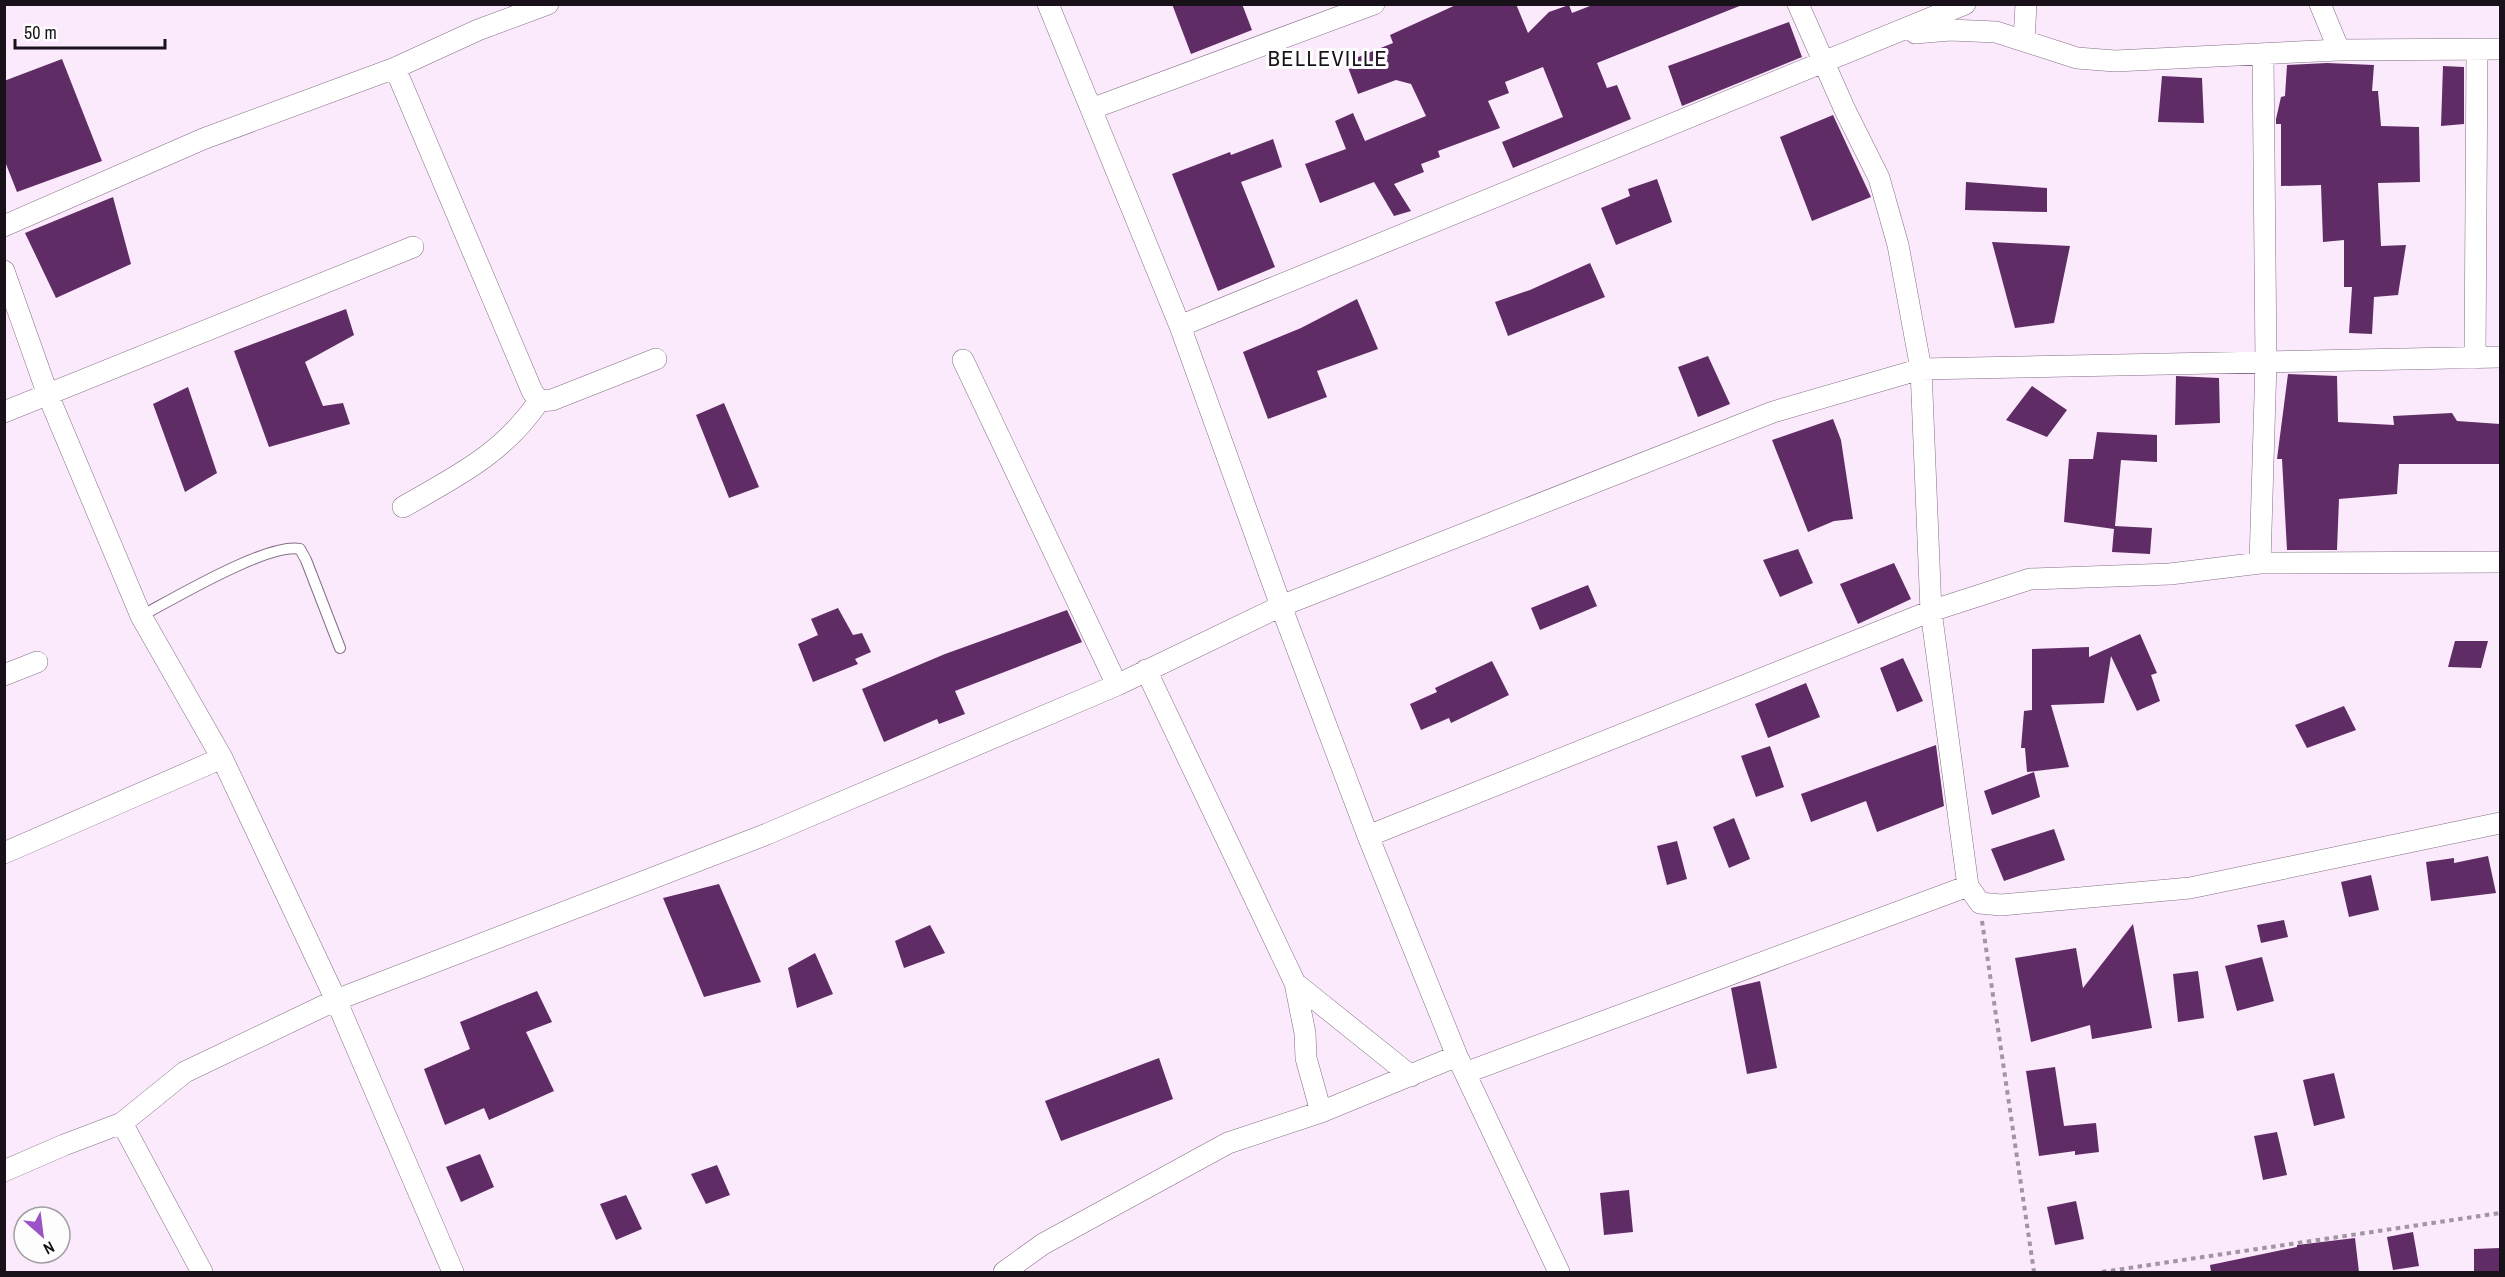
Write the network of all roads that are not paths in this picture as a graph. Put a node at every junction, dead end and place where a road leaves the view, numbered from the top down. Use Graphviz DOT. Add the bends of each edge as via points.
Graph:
graph roads {
  1 [pos="548,4"];
  2 [pos="1048,4"];
  3 [pos="1374,4"];
  4 [pos="1798,4"];
  5 [pos="1965,4"];
  6 [pos="2026,4"];
  7 [pos="2320,4"];
  8 [pos="1897,34"];
  9 [pos="2024,41"];
  10 [pos="2500,49"];
  11 [pos="2339,50"];
  12 [pos="2477,50"];
  13 [pos="2263,55"];
  14 [pos="1825,63"];
  15 [pos="395,68"];
  16 [pos="1091,109"];
  17 [pos="4,226"];
  18 [pos="413,247"];
  19 [pos="4,271"];
  20 [pos="1180,326"];
  21 [pos="2500,357"];
  22 [pos="2475,358"];
  23 [pos="656,359"];
  24 [pos="963,360"];
  25 [pos="2266,362"];
  26 [pos="1921,369"];
  27 [pos="48,395"];
  28 [pos="538,400"];
  29 [pos="4,412"];
  30 [pos="403,507"];
  31 [pos="2500,562"];
  32 [pos="2260,563"];
  33 [pos="1281,606"];
  34 [pos="1931,611"];
  35 [pos="141,616"];
  36 [pos="340,648"];
  37 [pos="37,662"];
  38 [pos="1146,670"];
  39 [pos="4,675"];
  40 [pos="1117,684"];
  41 [pos="222,758"];
  42 [pos="2500,823"];
  43 [pos="1368,836"];
  44 [pos="4,853"];
  45 [pos="1974,895"];
  46 [pos="1295,983"];
  47 [pos="336,1000"];
  48 [pos="1461,1065"];
  49 [pos="1411,1076"];
  50 [pos="1321,1112"];
  51 [pos="122,1123"];
  52 [pos="4,1171"];
  53 [pos="202,1272"];
  54 [pos="453,1272"];
  55 [pos="1004,1272"];
  56 [pos="1559,1272"];
  1 -- 15 [label="street" via="478,30"];
  2 -- 16 [label="street"];
  3 -- 16 [label="street"];
  4 -- 14 [label="street"];
  5 -- 8 [label="street"];
  6 -- 9 [label="street"];
  7 -- 11 [label="street"];
  8 -- 9 [label="street" via="1996,32"];
  8 -- 14 [label="street"];
  9 -- 13 [label="street" via="2077,58 2115,61"];
  10 -- 12 [label="street"];
  11 -- 12 [label="street"];
  11 -- 13 [label="street"];
  12 -- 22 [label="street"];
  13 -- 25 [label="street"];
  14 -- 20 [label="street"];
  14 -- 26 [label="street" via="1879,178 1898,245"];
  15 -- 17 [label="street" via="203,139"];
  15 -- 28 [label="street"];
  16 -- 20 [label="street"];
  18 -- 27 [label="street"];
  19 -- 27 [label="street"];
  20 -- 33 [label="street"];
  21 -- 22 [label="street"];
  22 -- 25 [label="street"];
  23 -- 28 [label="street" via="552,400"];
  24 -- 40 [label="street"];
  25 -- 26 [label="street"];
  25 -- 32 [label="street"];
  26 -- 33 [label="street" via="1773,412"];
  26 -- 34 [label="street"];
  27 -- 29 [label="street"];
  27 -- 35 [label="street"];
  28 -- 30 [label="street" via="522,425 498,449"];
  31 -- 32 [label="street"];
  32 -- 34 [label="street" via="2170,574 2030,579"];
  33 -- 38 [label="street"];
  33 -- 43 [label="street"];
  34 -- 43 [label="street"];
  34 -- 45 [label="street"];
  35 -- 36 [label="lane" via="239,565 290,546 300,549 303,555"];
  35 -- 41 [label="street"];
  37 -- 39 [label="street"];
  38 -- 40 [label="street"];
  38 -- 46 [label="street"];
  40 -- 47 [label="street" via="766,834"];
  41 -- 44 [label="street"];
  41 -- 47 [label="street"];
  42 -- 45 [label="street" via="2190,888 2001,905"];
  43 -- 48 [label="street"];
  45 -- 48 [label="street"];
  46 -- 49 [label="street"];
  46 -- 50 [label="street" via="1306,1058"];
  47 -- 51 [label="street" via="185,1072"];
  47 -- 54 [label="street"];
  48 -- 49 [label="street"];
  48 -- 56 [label="street"];
  49 -- 50 [label="street"];
  50 -- 55 [label="street" via="1228,1143 1043,1244"];
  51 -- 52 [label="street"];
  51 -- 53 [label="street"];
}
